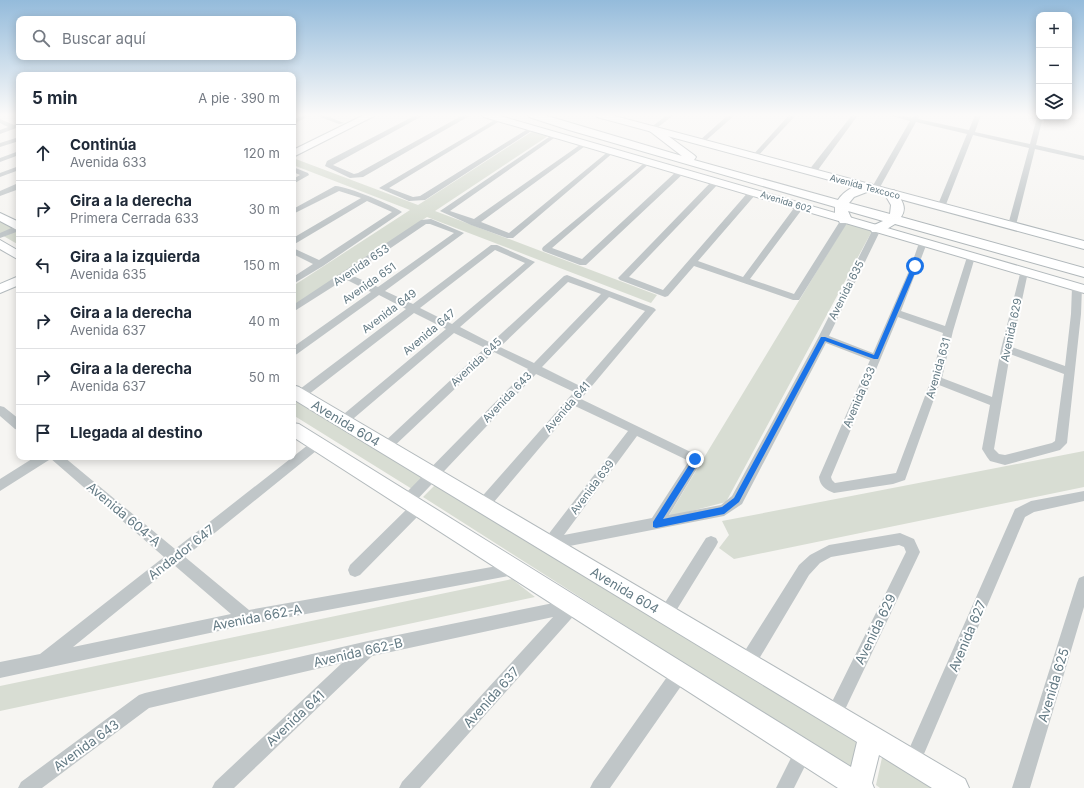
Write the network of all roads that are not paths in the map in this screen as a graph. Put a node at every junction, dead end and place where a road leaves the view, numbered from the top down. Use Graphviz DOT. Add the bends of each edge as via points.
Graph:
graph roads {
  1 [pos="353,152"];
  2 [pos="400,152"];
  3 [pos="444,152"];
  4 [pos="495,152"];
  5 [pos="531,152"];
  6 [pos="574,152"];
  7 [pos="611,152"];
  8 [pos="617,152"];
  9 [pos="637,152"];
  10 [pos="672,152"];
  11 [pos="683,152"];
  12 [pos="736,152"];
  13 [pos="759,152"];
  14 [pos="828,152"];
  15 [pos="894,152"];
  16 [pos="963,152"];
  17 [pos="1032,152"];
  18 [pos="1055,152"];
  19 [pos="16,154"];
  20 [pos="651,157"];
  21 [pos="690,157"];
  22 [pos="754,157"];
  23 [pos="1084,158"];
  24 [pos="0,160"];
  25 [pos="16,169"];
  26 [pos="296,170"];
  27 [pos="681,172"];
  28 [pos="812,172"];
  29 [pos="0,175"];
  30 [pos="296,180"];
  31 [pos="716,182"];
  32 [pos="16,187"];
  33 [pos="871,188"];
  34 [pos="753,192"];
  35 [pos="0,194"];
  36 [pos="890,194"];
  37 [pos="367,198"];
  38 [pos="842,202"];
  39 [pos="800,206"];
  40 [pos="941,207"];
  41 [pos="296,210"];
  42 [pos="0,216"];
  43 [pos="895,217"];
  44 [pos="845,220"];
  45 [pos="474,223"];
  46 [pos="1012,225"];
  47 [pos="16,226"];
  48 [pos="16,229"];
  49 [pos="877,229"];
  50 [pos="460,233"];
  51 [pos="0,236"];
  52 [pos="296,240"];
  53 [pos="923,243"];
  54 [pos="0,244"];
  55 [pos="1084,245"];
  56 [pos="296,252"];
  57 [pos="16,254"];
  58 [pos="971,257"];
  59 [pos="531,262"];
  60 [pos="692,262"];
  61 [pos="320,264"];
  62 [pos="1084,268"];
  63 [pos="1024,272"];
  64 [pos="1084,273"];
  65 [pos="345,275"];
  66 [pos="296,279"];
  67 [pos="745,280"];
  68 [pos="16,281"];
  69 [pos="1080,288"];
  70 [pos="0,289"];
  71 [pos="16,290"];
  72 [pos="378,291"];
  73 [pos="608,293"];
  74 [pos="0,298"];
  75 [pos="296,307"];
  76 [pos="413,308"];
  77 [pos="895,312"];
  78 [pos="452,328"];
  79 [pos="948,331"];
  80 [pos="823,338"];
  81 [pos="492,347"];
  82 [pos="1006,349"];
  83 [pos="296,350"];
  84 [pos="876,358"];
  85 [pos="535,368"];
  86 [pos="1070,372"];
  87 [pos="936,380"];
  88 [pos="296,393"];
  89 [pos="577,395"];
  90 [pos="997,403"];
  91 [pos="0,410"];
  92 [pos="343,421"];
  93 [pos="16,423"];
  94 [pos="635,430"];
  95 [pos="296,431"];
  96 [pos="317,444"];
  97 [pos="386,447"];
  98 [pos="40,460"];
  99 [pos="60,460"];
  100 [pos="432,474"];
  101 [pos="899,477"];
  102 [pos="0,486"];
  103 [pos="1084,496"];
  104 [pos="412,504"];
  105 [pos="482,505"];
  106 [pos="656,524"];
  107 [pos="711,542"];
  108 [pos="549,544"];
  109 [pos="175,557"];
  110 [pos="514,569"];
  111 [pos="355,570"];
  112 [pos="1084,583"];
  113 [pos="573,606"];
  114 [pos="666,614"];
  115 [pos="247,618"];
  116 [pos="369,649"];
  117 [pos="44,660"];
  118 [pos="747,663"];
  119 [pos="0,670"];
  120 [pos="680,673"];
  121 [pos="145,701"];
  122 [pos="834,714"];
  123 [pos="871,737"];
  124 [pos="803,752"];
  125 [pos="912,762"];
  126 [pos="859,787"];
  127 [pos="27,788"];
  128 [pos="221,788"];
  129 [pos="408,788"];
  130 [pos="599,788"];
  131 [pos="785,788"];
  132 [pos="956,788"];
  133 [pos="1021,788"];
  1 -- 2 [label="street" via="328,165 355,176"];
  3 -- 4 [label="street" via="383,188 417,200"];
  5 -- 45 [label="street" via="444,211"];
  6 -- 45 [label="street"];
  7 -- 45 [label="street" via="510,236"];
  8 -- 20 [label="street, Avenida 602"];
  9 -- 20 [label="main road, Avenida 602"];
  10 -- 21 [label="main road, Avenida 602"];
  11 -- 21 [label="main road"];
  12 -- 22 [label="street, Avenida Texcoco"];
  13 -- 22 [label="street"];
  14 -- 28 [label="street"];
  15 -- 33 [label="street"];
  16 -- 40 [label="street"];
  17 -- 46 [label="street"];
  18 -- 23 [label="street"];
  19 -- 24 [label="street"];
  20 -- 27 [label="street, Avenida 602"];
  20 -- 27 [label="street" via="546,249 583,263"];
  20 -- 38 [label="main road, Avenida 602"];
  21 -- 38 [label="main road, Avenida 602"];
  22 -- 28 [label="street, Avenida Texcoco"];
  25 -- 29 [label="street"];
  26 -- 30 [label="street" via="305,175"];
  27 -- 31 [label="street, Avenida 602"];
  28 -- 33 [label="street, Avenida Texcoco"];
  31 -- 34 [label="street, Avenida 602"];
  31 -- 60 [label="street" via="623,278 665,294"];
  32 -- 35 [label="street"];
  33 -- 36 [label="street, Avenida Texcoco"];
  33 -- 38 [label="main road" via="853,192"];
  34 -- 39 [label="street, Avenida 602"];
  34 -- 60 [label="street"];
  36 -- 40 [label="street, Avenida Texcoco"];
  36 -- 43 [label="main road" via="898,203"];
  37 -- 41 [label="street" via="338,188"];
  37 -- 52 [label="street"];
  37 -- 61 [label="street, Avenida 653" via="398,212"];
  38 -- 43 [label="main road, Avenida 602"];
  38 -- 44 [label="main road" via="841,211"];
  39 -- 44 [label="street, Avenida 602"];
  39 -- 67 [label="street"];
  40 -- 46 [label="street, Avenida Texcoco"];
  42 -- 47 [label="street"];
  43 -- 49 [label="main road"];
  43 -- 62 [label="main road, Avenida 602"];
  43 -- 64 [label="main road, Avenida 602"];
  44 -- 49 [label="street, Avenida 602"];
  44 -- 67 [label="street" via="796,298"];
  46 -- 55 [label="street, Avenida Texcoco"];
  48 -- 51 [label="street"];
  49 -- 53 [label="street, Avenida 602"];
  49 -- 80 [label="street, Avenida 635"];
  50 -- 65 [label="street, Avenida 653" via="429,221 424,222"];
  50 -- 72 [label="street, Avenida 651"];
  53 -- 58 [label="street, Avenida 602"];
  53 -- 77 [label="street, Avenida 633"];
  54 -- 57 [label="street"];
  56 -- 61 [label="street"];
  58 -- 63 [label="street, Avenida 602"];
  58 -- 79 [label="street, Avenida 631"];
  59 -- 76 [label="street, Avenida 649" via="494,247"];
  59 -- 78 [label="street, Avenida 647"];
  60 -- 67 [label="street"];
  61 -- 66 [label="street, Avenida 653"];
  63 -- 69 [label="street, Avenida 602"];
  63 -- 82 [label="street, Avenida 629"];
  65 -- 72 [label="street"];
  65 -- 75 [label="street, Avenida 653"];
  68 -- 70 [label="street"];
  69 -- 86 [label="street"];
  71 -- 74 [label="street"];
  72 -- 76 [label="street"];
  72 -- 83 [label="street, Avenida 651"];
  73 -- 81 [label="street, Avenida 645" via="567,278"];
  73 -- 85 [label="street, Avenida 643"];
  73 -- 89 [label="street, Avenida 641" via="651,310"];
  76 -- 78 [label="street"];
  76 -- 88 [label="street, Avenida 649"];
  77 -- 79 [label="street"];
  77 -- 84 [label="street, Avenida 633"];
  78 -- 81 [label="street"];
  78 -- 92 [label="street, Avenida 647"];
  79 -- 87 [label="street, Avenida 631"];
  80 -- 84 [label="street"];
  80 -- 106 [label="street, Avenida 635" via="737,500 724,510"];
  81 -- 85 [label="street"];
  81 -- 97 [label="street, Avenida 645"];
  82 -- 86 [label="street"];
  82 -- 90 [label="street, Avenida 629"];
  84 -- 101 [label="street, Avenida 633" via="825,481 828,485 839,488"];
  85 -- 89 [label="street"];
  85 -- 100 [label="street, Avenida 643"];
  86 -- 90 [label="street, Avenida 629" via="1062,441 1059,445 1005,460 993,457 988,448"];
  87 -- 90 [label="street"];
  87 -- 101 [label="street, Avenida 631"];
  88 -- 92 [label="street, Avenida 604"];
  89 -- 94 [label="street"];
  89 -- 105 [label="street, Avenida 641"];
  91 -- 93 [label="street"];
  92 -- 97 [label="street, Avenida 604"];
  94 -- 106 [label="street" via="695,459"];
  94 -- 108 [label="street, Avenida 639"];
  95 -- 96 [label="street"];
  96 -- 104 [label="street"];
  96 -- 109 [label="street, Andador 647"];
  97 -- 100 [label="street, Avenida 604"];
  98 -- 102 [label="street"];
  99 -- 109 [label="street, Avenida 604-A"];
  100 -- 104 [label="street, Avenida 643"];
  100 -- 105 [label="street, Avenida 604"];
  103 -- 125 [label="street, Avenida 627" via="1031,507 1018,516"];
  104 -- 110 [label="street"];
  104 -- 111 [label="street, Avenida 643"];
  105 -- 108 [label="street, Avenida 604"];
  106 -- 108 [label="street"];
  107 -- 114 [label="street"];
  108 -- 114 [label="street, Avenida 604"];
  109 -- 115 [label="street, Avenida 604-A"];
  109 -- 117 [label="street, Andador 647"];
  110 -- 113 [label="street"];
  110 -- 115 [label="street, Avenida 662-A"];
  112 -- 133 [label="street, Avenida 625"];
  113 -- 116 [label="street, Avenida 662-B"];
  113 -- 120 [label="street"];
  113 -- 129 [label="street, Avenida 637"];
  114 -- 118 [label="street, Avenida 604"];
  115 -- 117 [label="street, Avenida 662-A"];
  116 -- 121 [label="street, Avenida 662-B"];
  116 -- 128 [label="street, Avenida 641"];
  117 -- 119 [label="street, Avenida 662-A"];
  118 -- 122 [label="street, Avenida 604"];
  118 -- 122 [label="street, Avenida 629" via="804,570 815,559 830,552 900,539 910,543 913,552"];
  120 -- 124 [label="street"];
  120 -- 130 [label="street"];
  121 -- 127 [label="street, Avenida 643"];
  122 -- 123 [label="street, Avenida 604"];
  123 -- 125 [label="street, Avenida 604"];
  123 -- 126 [label="street"];
  124 -- 126 [label="street"];
  124 -- 131 [label="street"];
  125 -- 132 [label="street, Avenida 604"];
}
